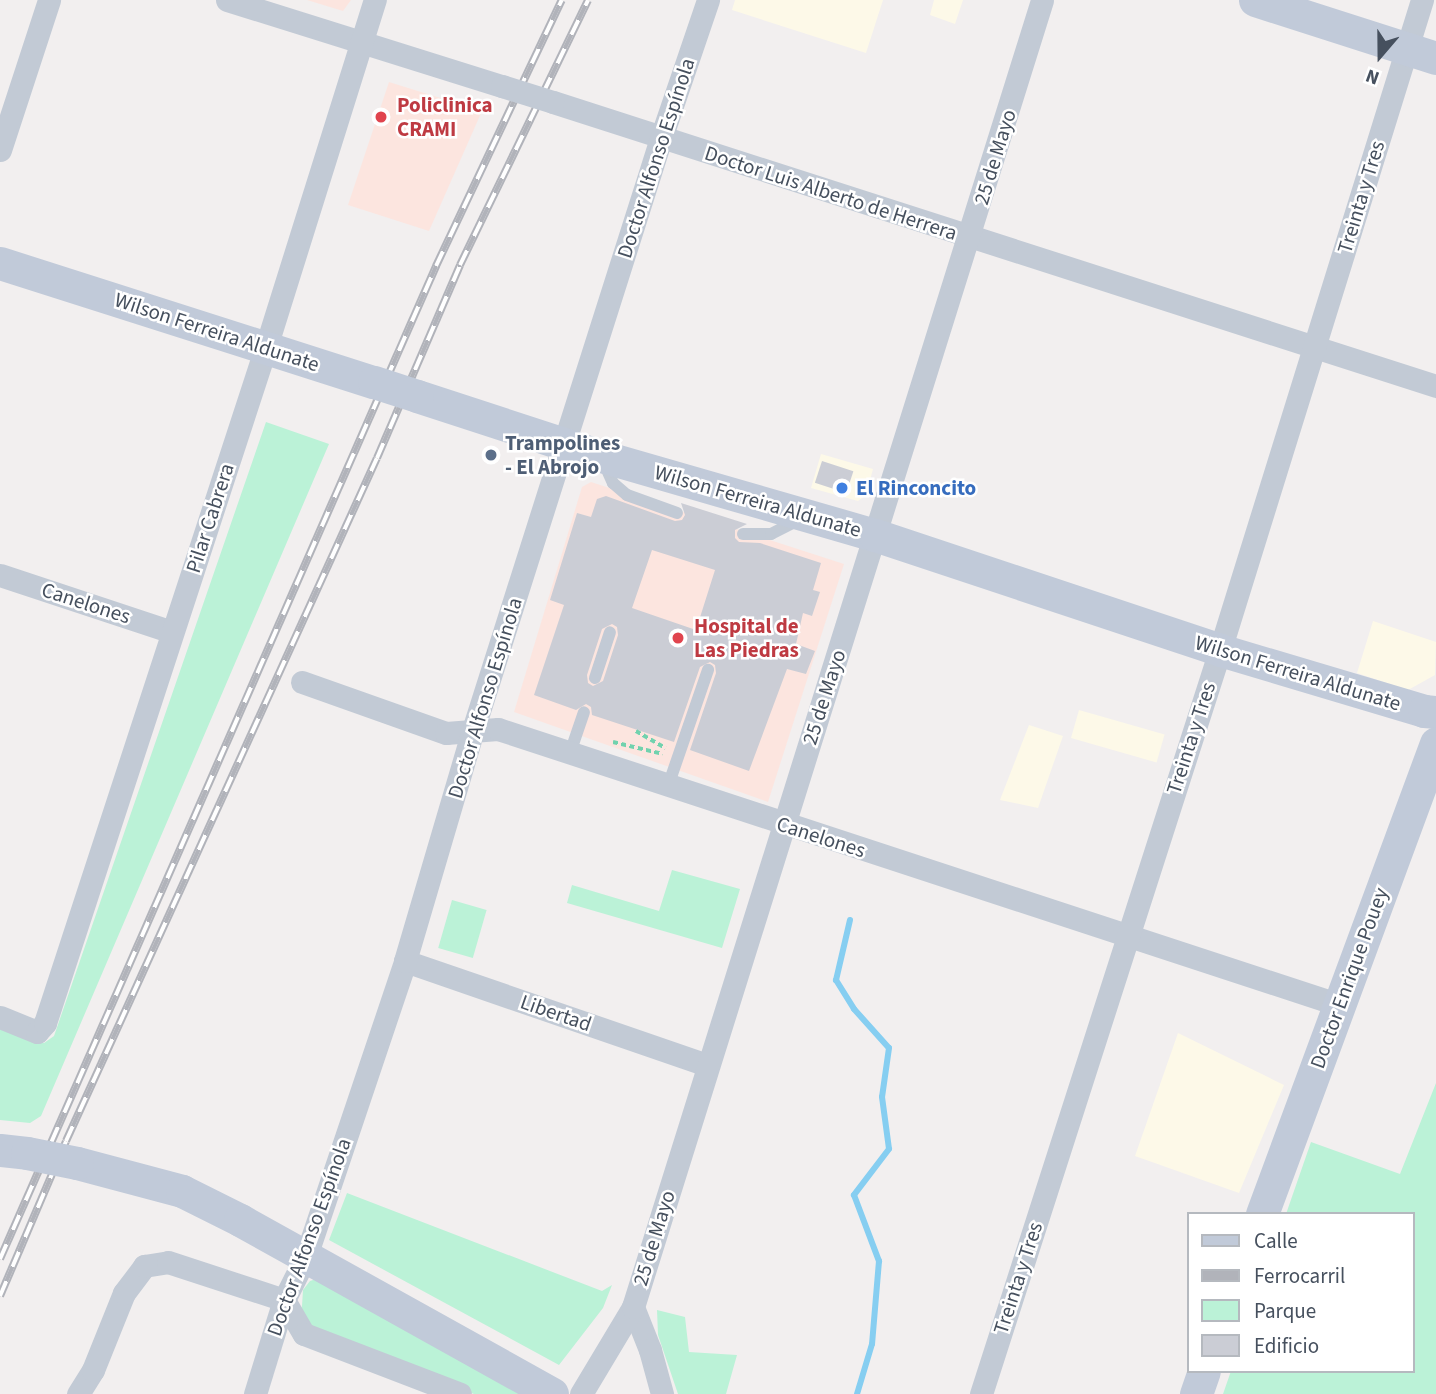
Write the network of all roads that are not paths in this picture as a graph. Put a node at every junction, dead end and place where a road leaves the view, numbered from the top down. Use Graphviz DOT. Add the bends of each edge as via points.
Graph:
graph roads {
  1 [pos="49,0"];
  2 [pos="227,0"];
  3 [pos="375,0"];
  4 [pos="708,0"];
  5 [pos="1042,0"];
  6 [pos="1255,0"];
  7 [pos="1422,0"];
  8 [pos="361,44"];
  9 [pos="1421,53"];
  10 [pos="661,138"];
  11 [pos="0,150"];
  12 [pos="970,237"];
  13 [pos="0,263"];
  14 [pos="266,347"];
  15 [pos="1315,347"];
  16 [pos="1436,386"];
  17 [pos="565,443"];
  18 [pos="601,456"];
  19 [pos="677,513"];
  20 [pos="809,516"];
  21 [pos="743,534"];
  22 [pos="876,535"];
  23 [pos="0,575"];
  24 [pos="173,632"];
  25 [pos="610,632"];
  26 [pos="1220,650"];
  27 [pos="708,670"];
  28 [pos="595,678"];
  29 [pos="302,682"];
  30 [pos="584,712"];
  31 [pos="1436,712"];
  32 [pos="473,730"];
  33 [pos="1436,743"];
  34 [pos="570,753"];
  35 [pos="668,786"];
  36 [pos="783,824"];
  37 [pos="1126,936"];
  38 [pos="405,961"];
  39 [pos="1340,1005"];
  40 [pos="0,1017"];
  41 [pos="707,1065"];
  42 [pos="14,1152"];
  43 [pos="1263,1212"];
  44 [pos="306,1256"];
  45 [pos="284,1300"];
  46 [pos="633,1307"];
  47 [pos="1203,1373"];
  48 [pos="78,1394"];
  49 [pos="255,1394"];
  50 [pos="460,1394"];
  51 [pos="552,1394"];
  52 [pos="581,1394"];
  53 [pos="662,1394"];
  54 [pos="981,1394"];
  55 [pos="1196,1394"];
  1 -- 11 [label="street"];
  2 -- 8 [label="street, Doctor Luis Alberto de Herrera"];
  3 -- 8 [label="street, Pilar Cabrera"];
  4 -- 10 [label="street, Doctor Alfonso Espínola"];
  5 -- 12 [label="street, 25 de Mayo"];
  6 -- 9 [label="street"];
  7 -- 9 [label="street, Treinta y Tres"];
  8 -- 10 [label="street, Doctor Luis Alberto de Herrera, bridge"];
  8 -- 14 [label="street, Pilar Cabrera"];
  9 -- 15 [label="street, Treinta y Tres"];
  10 -- 12 [label="street, Doctor Luis Alberto de Herrera"];
  10 -- 17 [label="street, Doctor Alfonso Espínola"];
  12 -- 15 [label="street, Doctor Luis Alberto de Herrera"];
  12 -- 22 [label="street, 25 de Mayo"];
  13 -- 14 [label="street, Wilson Ferreira Aldunate"];
  14 -- 17 [label="street, Wilson Ferreira Aldunate, bridge"];
  14 -- 24 [label="street, Pilar Cabrera"];
  15 -- 16 [label="street, Doctor Luis Alberto de Herrera"];
  15 -- 26 [label="street, Treinta y Tres"];
  17 -- 18 [label="street, Wilson Ferreira Aldunate"];
  17 -- 32 [label="street, Doctor Alfonso Espínola"];
  18 -- 19 [label="lane" via="613,483 627,495"];
  18 -- 20 [label="street, Wilson Ferreira Aldunate"];
  20 -- 21 [label="lane" via="771,534"];
  20 -- 22 [label="street, Wilson Ferreira Aldunate"];
  22 -- 26 [label="street, Wilson Ferreira Aldunate"];
  22 -- 36 [label="street, 25 de Mayo"];
  23 -- 24 [label="street, Canelones"];
  24 -- 40 [label="street, Pilar Cabrera" via="45,1023 37,1032"];
  25 -- 28 [label="lane"];
  26 -- 31 [label="street, Wilson Ferreira Aldunate"];
  26 -- 37 [label="street, Treinta y Tres"];
  27 -- 35 [label="lane"];
  29 -- 32 [label="street, Canelones" via="446,733"];
  30 -- 34 [label="lane"];
  32 -- 34 [label="street, Canelones" via="498,729"];
  32 -- 38 [label="street, Doctor Alfonso Espínola"];
  33 -- 39 [label="street, Doctor Enrique Pouey"];
  34 -- 35 [label="street, Canelones"];
  35 -- 36 [label="street, Canelones"];
  36 -- 37 [label="street, Canelones"];
  36 -- 41 [label="street, 25 de Mayo"];
  37 -- 39 [label="street, Canelones"];
  37 -- 54 [label="street, Treinta y Tres"];
  38 -- 41 [label="street, Libertad"];
  38 -- 44 [label="street, Doctor Alfonso Espínola"];
  39 -- 43 [label="street, Doctor Enrique Pouey"];
  41 -- 46 [label="street, 25 de Mayo"];
  42 -- 44 [label="street, bridge" via="77,1163 182,1191"];
  44 -- 45 [label="street, Doctor Alfonso Espínola"];
  44 -- 51 [label="street"];
  45 -- 48 [label="street" via="168,1262 144,1266 124,1293 93,1370"];
  45 -- 49 [label="street, Doctor Alfonso Espínola"];
  45 -- 50 [label="street" via="304,1334"];
  46 -- 52 [label="street"];
  46 -- 53 [label="street, 25 de Mayo"];
  47 -- 55 [label="street"];
}
